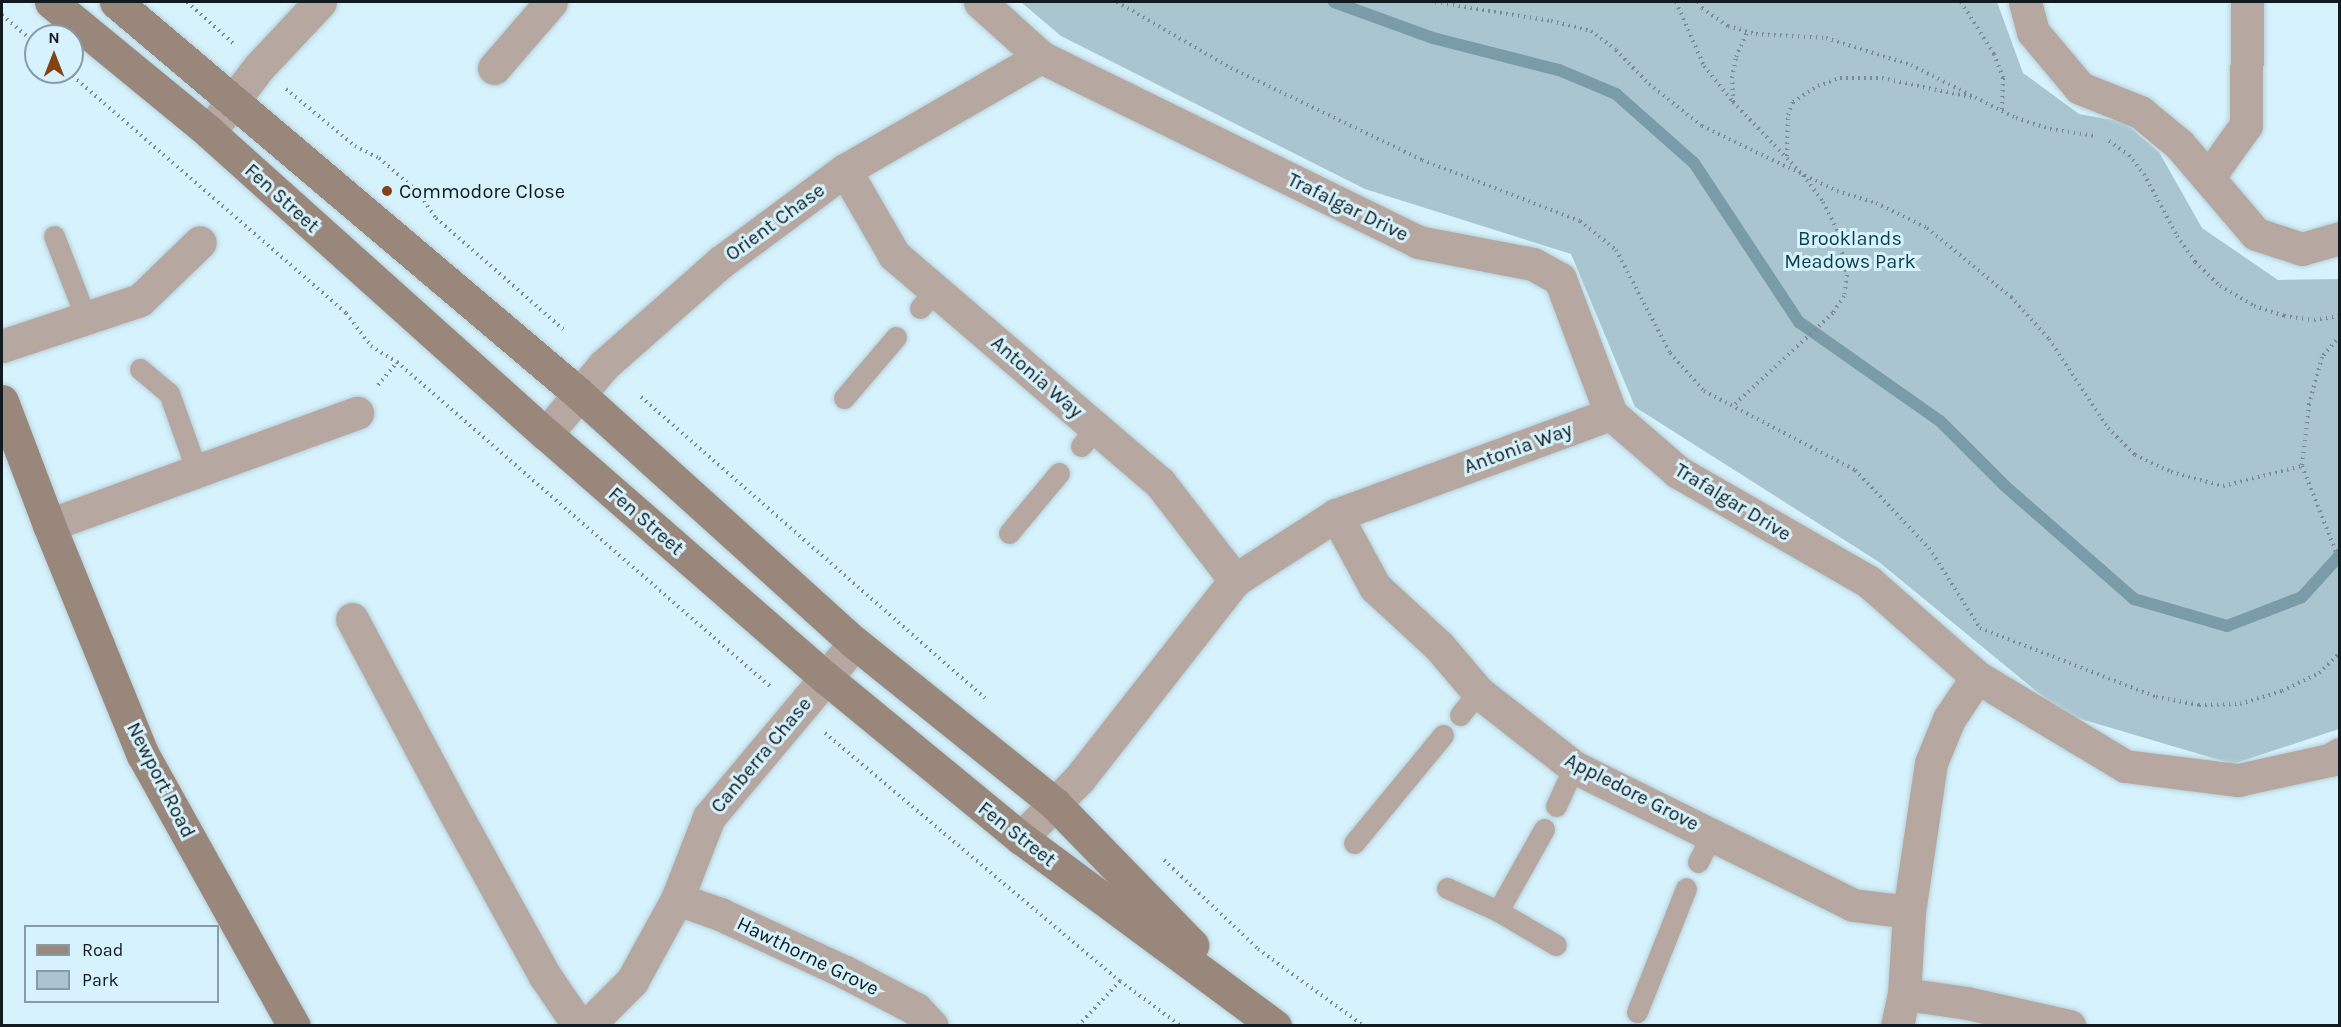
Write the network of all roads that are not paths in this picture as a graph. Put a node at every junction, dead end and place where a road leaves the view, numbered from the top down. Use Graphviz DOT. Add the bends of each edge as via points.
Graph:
graph roads {
  1 [pos="51,2"];
  2 [pos="116,2"];
  3 [pos="320,2"];
  4 [pos="551,2"];
  5 [pos="980,2"];
  6 [pos="2025,2"];
  7 [pos="2247,2"];
  8 [pos="1041,57"];
  9 [pos="495,68"];
  10 [pos="232,100"];
  11 [pos="209,132"];
  12 [pos="845,170"];
  13 [pos="2208,178"];
  14 [pos="54,236"];
  15 [pos="2340,238"];
  16 [pos="200,242"];
  17 [pos="86,318"];
  18 [pos="896,337"];
  19 [pos="2,346"];
  20 [pos="140,369"];
  21 [pos="578,393"];
  22 [pos="843,398"];
  23 [pos="2,401"];
  24 [pos="357,413"];
  25 [pos="1611,414"];
  26 [pos="546,434"];
  27 [pos="197,471"];
  28 [pos="1059,473"];
  29 [pos="1336,515"];
  30 [pos="49,525"];
  31 [pos="1009,533"];
  32 [pos="1235,580"];
  33 [pos="352,619"];
  34 [pos="855,643"];
  35 [pos="1977,677"];
  36 [pos="826,678"];
  37 [pos="1443,735"];
  38 [pos="2340,754"];
  39 [pos="1574,767"];
  40 [pos="1055,804"];
  41 [pos="1556,806"];
  42 [pos="1544,829"];
  43 [pos="1021,838"];
  44 [pos="1354,843"];
  45 [pos="1447,888"];
  46 [pos="1686,888"];
  47 [pos="677,898"];
  48 [pos="1498,911"];
  49 [pos="1909,912"];
  50 [pos="1556,945"];
  51 [pos="1900,1010"];
  52 [pos="1637,1012"];
  53 [pos="1268,1021"];
  54 [pos="294,1026"];
  55 [pos="579,1026"];
  56 [pos="587,1026"];
  57 [pos="932,1026"];
  58 [pos="2069,1026"];
  1 -- 11 [label="street, Fen Street"];
  2 -- 10 [label="street, Fen Street"];
  3 -- 10 [label="street"];
  4 -- 9 [label="street"];
  5 -- 8 [label="street, Trafalgar Drive"];
  6 -- 13 [label="street" via="2033,32 2080,88 2140,112 2179,144"];
  7 -- 13 [label="street" via="2246,125"];
  8 -- 12 [label="street, Orient Chase"];
  8 -- 25 [label="street, Trafalgar Drive" via="1418,242 1533,264 1560,279"];
  10 -- 11 [label="street"];
  10 -- 21 [label="street, Fen Street"];
  11 -- 26 [label="street, Fen Street"];
  12 -- 21 [label="street, Orient Chase" via="721,262 604,365"];
  12 -- 32 [label="street, Antonia Way" via="894,255 928,299 1088,437 1160,483"];
  13 -- 15 [label="street" via="2256,234 2301,249"];
  14 -- 17 [label="lane"];
  16 -- 17 [label="street" via="140,300"];
  17 -- 19 [label="street"];
  18 -- 22 [label="lane"];
  20 -- 27 [label="lane" via="169,393"];
  21 -- 26 [label="street, Orient Chase"];
  21 -- 34 [label="street, Fen Street"];
  23 -- 30 [label="street, Newport Road"];
  24 -- 27 [label="street"];
  25 -- 29 [label="street, Antonia Way"];
  25 -- 35 [label="street, Trafalgar Drive" via="1678,472 1869,582"];
  26 -- 36 [label="street, Fen Street"];
  27 -- 30 [label="street"];
  28 -- 31 [label="lane"];
  29 -- 32 [label="street, Antonia Way"];
  29 -- 39 [label="street, Appledore Grove" via="1375,586 1439,646 1469,703"];
  30 -- 54 [label="street, Newport Road" via="144,755"];
  32 -- 40 [label="street, Antonia Way"];
  33 -- 55 [label="street" via="545,976"];
  34 -- 36 [label="street, Canberra Chase"];
  34 -- 40 [label="street, Fen Street"];
  35 -- 38 [label="street, Trafalgar Drive" via="2125,766 2238,780 2330,760"];
  35 -- 49 [label="street" via="1949,719 1931,763"];
  36 -- 43 [label="street, Fen Street"];
  36 -- 47 [label="street, Canberra Chase" via="709,817"];
  37 -- 44 [label="lane"];
  39 -- 41 [label="lane"];
  39 -- 49 [label="street, Appledore Grove" via="1705,848 1853,905"];
  40 -- 43 [label="street, Antonia Way"];
  40 -- 53 [label="street, Fen Street"];
  42 -- 48 [label="lane"];
  43 -- 53 [label="street, Fen Street"];
  45 -- 48 [label="lane"];
  46 -- 52 [label="lane"];
  47 -- 56 [label="street, Canberra Chase" via="632,981"];
  47 -- 57 [label="street, Hawthorne Grove" via="845,972 916,1009"];
  48 -- 50 [label="lane"];
  49 -- 51 [label="street"];
  51 -- 58 [label="street" via="1967,1003"];
}
